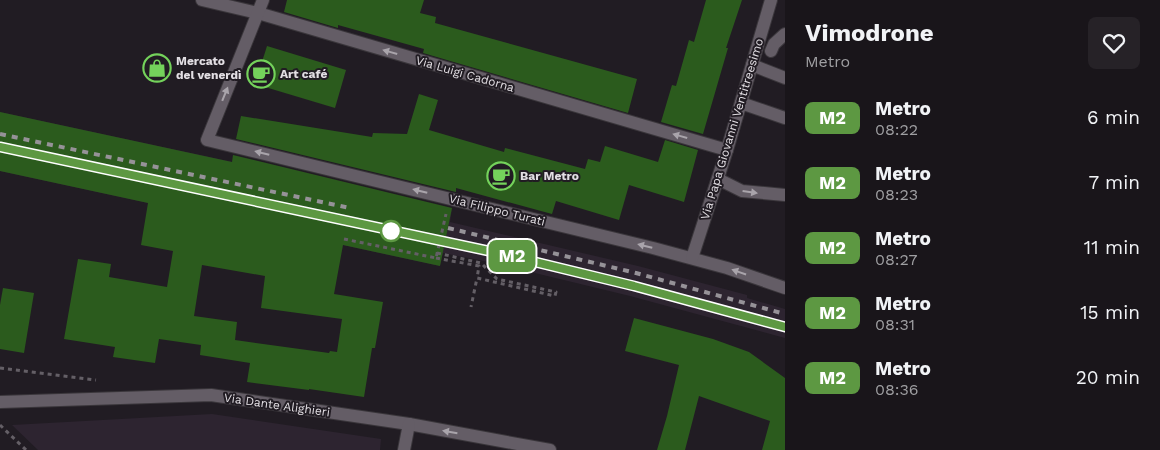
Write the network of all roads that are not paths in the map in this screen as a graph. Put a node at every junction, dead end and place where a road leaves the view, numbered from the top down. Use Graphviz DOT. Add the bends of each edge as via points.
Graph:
graph roads {
  1 [pos="202,0"];
  2 [pos="263,0"];
  3 [pos="771,0"];
  4 [pos="258,13"];
  5 [pos="785,34"];
  6 [pos="771,51"];
  7 [pos="752,65"];
  8 [pos="785,78"];
  9 [pos="741,103"];
  10 [pos="785,118"];
  11 [pos="727,150"];
  12 [pos="718,178"];
  13 [pos="785,195"];
  14 [pos="692,258"];
  15 [pos="785,288"];
  16 [pos="0,402"];
  17 [pos="409,424"];
  18 [pos="404,450"];
  19 [pos="550,450"];
  1 -- 4 [label="street, Via Luigi Cadorna"];
  2 -- 4 [label="street"];
  3 -- 7 [label="street, Via Papa Giovanni Ventitreesimo"];
  11 -- 4 [label="street, Via Luigi Cadorna, one-way"];
  14 -- 4 [label="street, Via Filippo Turati, one-way" via="207,140"];
  5 -- 6 [label="street"];
  7 -- 8 [label="street"];
  7 -- 9 [label="street, Via Papa Giovanni Ventitreesimo"];
  9 -- 10 [label="street"];
  9 -- 11 [label="street, Via Papa Giovanni Ventitreesimo"];
  11 -- 12 [label="street, Via Papa Giovanni Ventitreesimo"];
  12 -- 13 [label="street, one-way" via="742,191"];
  12 -- 14 [label="street, Via Papa Giovanni Ventitreesimo"];
  15 -- 14 [label="street, Via Filippo Turati, one-way"];
  16 -- 17 [label="street, Via Dante Alighieri" via="211,396"];
  17 -- 18 [label="street"];
  19 -- 17 [label="street, Via Dante Alighieri, one-way"];
}
